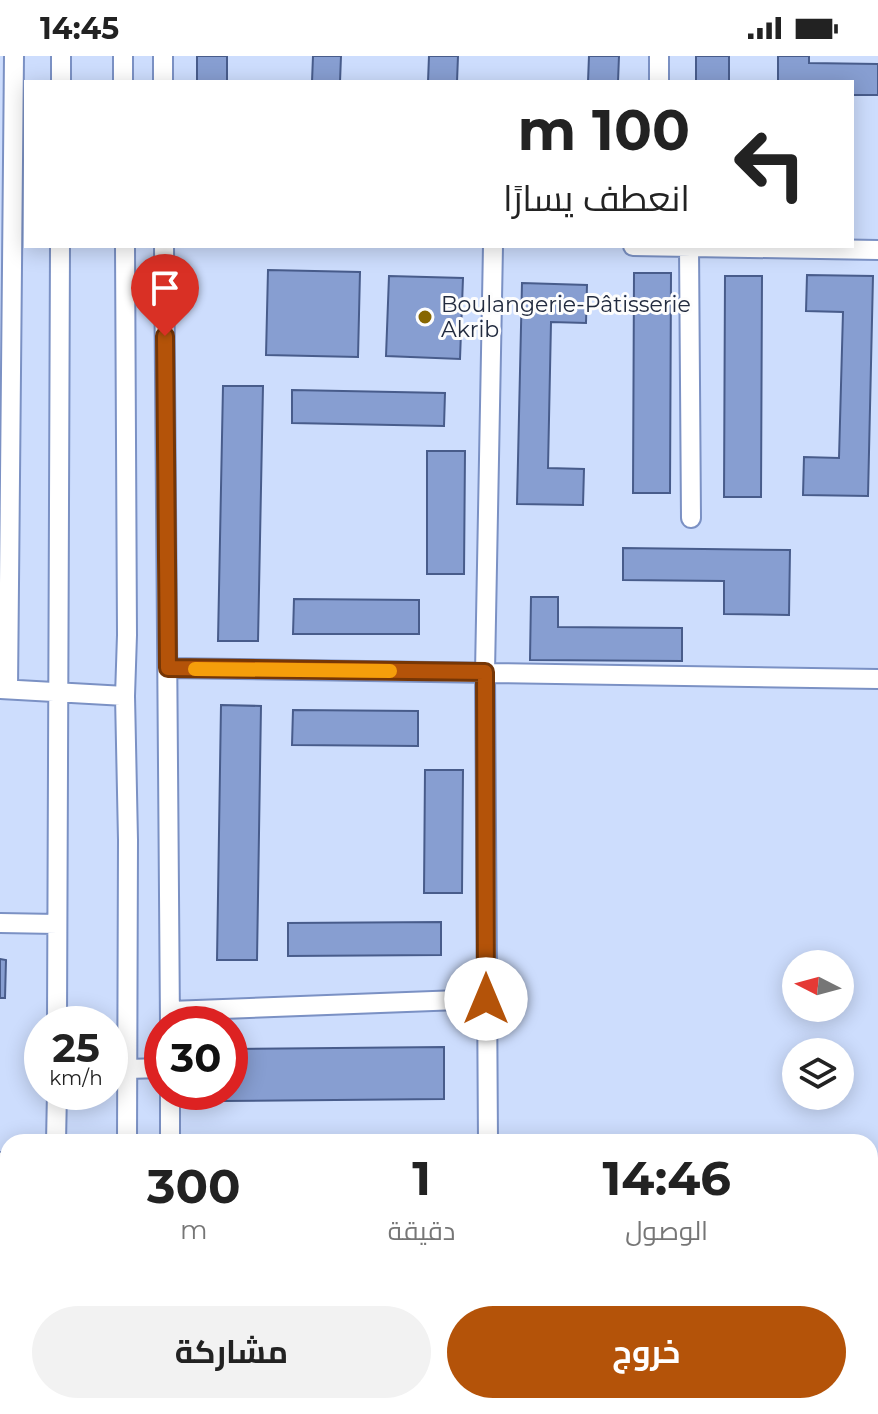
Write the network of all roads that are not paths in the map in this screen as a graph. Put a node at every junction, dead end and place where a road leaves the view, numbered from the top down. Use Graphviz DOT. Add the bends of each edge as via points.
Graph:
graph roads {
  1 [pos="14,56"];
  2 [pos="61,56"];
  3 [pos="123,56"];
  4 [pos="163,56"];
  5 [pos="659,56"];
  6 [pos="61,80"];
  7 [pos="123,80"];
  8 [pos="163,80"];
  9 [pos="659,80"];
  10 [pos="13,222"];
  11 [pos="60,248"];
  12 [pos="125,248"];
  13 [pos="164,248"];
  14 [pos="493,248"];
  15 [pos="689,248"];
  16 [pos="752,248"];
  17 [pos="878,250"];
  18 [pos="691,518"];
  19 [pos="168,668"];
  20 [pos="485,672"];
  21 [pos="878,679"];
  22 [pos="4,689"];
  23 [pos="58,692"];
  24 [pos="125,696"];
  25 [pos="0,923"];
  26 [pos="57,924"];
  27 [pos="486,999"];
  28 [pos="57,1006"];
  29 [pos="127,1006"];
  30 [pos="170,1006"];
  31 [pos="248,1013"];
  32 [pos="57,1110"];
  33 [pos="127,1110"];
  34 [pos="170,1110"];
  35 [pos="56,1134"];
  36 [pos="127,1134"];
  37 [pos="170,1134"];
  38 [pos="488,1134"];
  1 -- 10 [label="street"];
  2 -- 6 [label="street"];
  3 -- 7 [label="street"];
  4 -- 8 [label="street"];
  5 -- 9 [label="street"];
  10 -- 22 [label="street"];
  11 -- 23 [label="street"];
  12 -- 24 [label="street"];
  13 -- 19 [label="street"];
  14 -- 20 [label="street"];
  15 -- 18 [label="street"];
  16 -- 17 [label="street"];
  19 -- 20 [label="street"];
  19 -- 30 [label="street"];
  20 -- 21 [label="street"];
  20 -- 27 [label="street"];
  22 -- 23 [label="street"];
  23 -- 24 [label="street"];
  23 -- 26 [label="street"];
  24 -- 29 [label="street"];
  25 -- 26 [label="street"];
  26 -- 28 [label="street"];
  27 -- 31 [label="street"];
  27 -- 38 [label="street"];
  32 -- 35 [label="street"];
  33 -- 36 [label="street"];
  34 -- 37 [label="street"];
}
